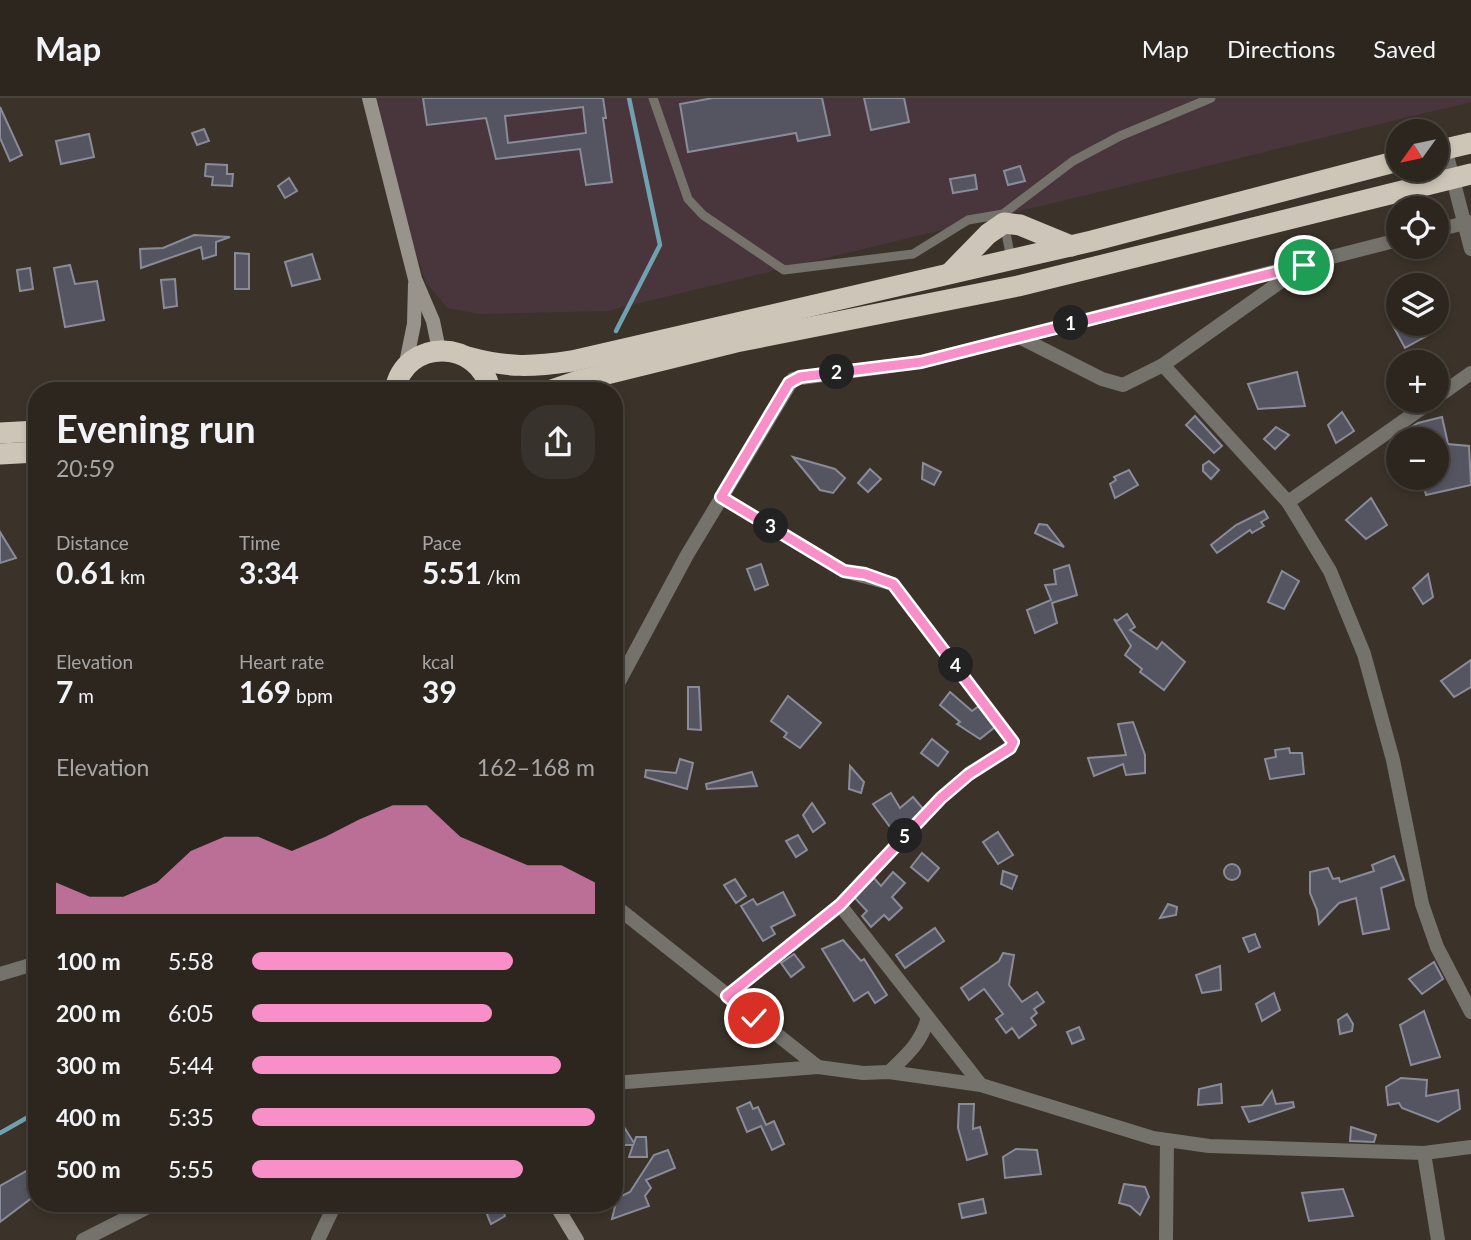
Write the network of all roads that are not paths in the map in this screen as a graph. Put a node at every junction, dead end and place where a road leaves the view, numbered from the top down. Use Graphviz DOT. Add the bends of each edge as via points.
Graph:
graph roads {
  1 [pos="369,98"];
  2 [pos="653,98"];
  3 [pos="1211,98"];
  4 [pos="1471,143"];
  5 [pos="1449,147"];
  6 [pos="1449,159"];
  7 [pos="1386,164"];
  8 [pos="1462,176"];
  9 [pos="1004,218"];
  10 [pos="1467,223"];
  11 [pos="1449,227"];
  12 [pos="1386,243"];
  13 [pos="1070,246"];
  14 [pos="1471,249"];
  15 [pos="1011,259"];
  16 [pos="1304,265"];
  17 [pos="950,274"];
  18 [pos="415,279"];
  19 [pos="1019,337"];
  20 [pos="439,350"];
  21 [pos="468,357"];
  22 [pos="1163,365"];
  23 [pos="1471,373"];
  24 [pos="395,382"];
  25 [pos="396,382"];
  26 [pos="488,382"];
  27 [pos="575,382"];
  28 [pos="1449,389"];
  29 [pos="1415,413"];
  30 [pos="28,431"];
  31 [pos="0,433"];
  32 [pos="28,452"];
  33 [pos="0,454"];
  34 [pos="721,497"];
  35 [pos="1288,502"];
  36 [pos="893,584"];
  37 [pos="623,675"];
  38 [pos="623,912"];
  39 [pos="791,944"];
  40 [pos="28,966"];
  41 [pos="0,974"];
  42 [pos="1471,1012"];
  43 [pos="928,1018"];
  44 [pos="818,1067"];
  45 [pos="888,1072"];
  46 [pos="623,1082"];
  47 [pos="981,1085"];
  48 [pos="1167,1140"];
  49 [pos="1471,1147"];
  50 [pos="1424,1153"];
  51 [pos="138,1212"];
  52 [pos="331,1212"];
  53 [pos="560,1212"];
  54 [pos="83,1240"];
  55 [pos="318,1240"];
  56 [pos="577,1240"];
  57 [pos="1166,1240"];
  58 [pos="1438,1240"];
  1 -- 18 [label="street"];
  2 -- 9 [label="lane" via="688,199 703,215 783,270 914,254 968,220"];
  3 -- 9 [label="lane" via="1073,160"];
  4 -- 5 [label="highway"];
  6 -- 8 [label="street"];
  7 -- 13 [label="highway"];
  8 -- 10 [label="street"];
  8 -- 27 [label="highway" via="1098,267 736,342"];
  9 -- 13 [label="highway"];
  9 -- 15 [label="lane"];
  9 -- 17 [label="highway"];
  10 -- 11 [label="street"];
  10 -- 14 [label="street"];
  12 -- 16 [label="street"];
  13 -- 15 [label="highway"];
  15 -- 17 [label="highway"];
  16 -- 19 [label="street"];
  16 -- 22 [label="street"];
  17 -- 21 [label="highway" via="572,361 528,368"];
  18 -- 20 [label="street" via="433,321"];
  18 -- 24 [label="street" via="416,311"];
  19 -- 22 [label="street" via="1116,384"];
  19 -- 34 [label="street" via="921,362 793,380"];
  20 -- 21 [label="highway"];
  20 -- 25 [label="highway" via="420,355"];
  21 -- 26 [label="highway"];
  22 -- 35 [label="street"];
  23 -- 28 [label="street"];
  29 -- 35 [label="street"];
  30 -- 31 [label="highway"];
  32 -- 33 [label="highway"];
  34 -- 36 [label="street" via="844,571"];
  34 -- 37 [label="street"];
  35 -- 42 [label="street" via="1330,571 1364,654 1393,760 1422,904 1437,947"];
  38 -- 44 [label="street"];
  39 -- 43 [label="street" via="840,905"];
  40 -- 41 [label="street"];
  43 -- 45 [label="street" via="913,1050"];
  43 -- 47 [label="street"];
  44 -- 45 [label="street"];
  44 -- 46 [label="street"];
  45 -- 47 [label="street"];
  47 -- 48 [label="street"];
  48 -- 50 [label="street" via="1209,1146"];
  48 -- 57 [label="street"];
  49 -- 50 [label="street"];
  50 -- 58 [label="street"];
  51 -- 54 [label="street"];
  52 -- 55 [label="street"];
  53 -- 56 [label="street"];
}
